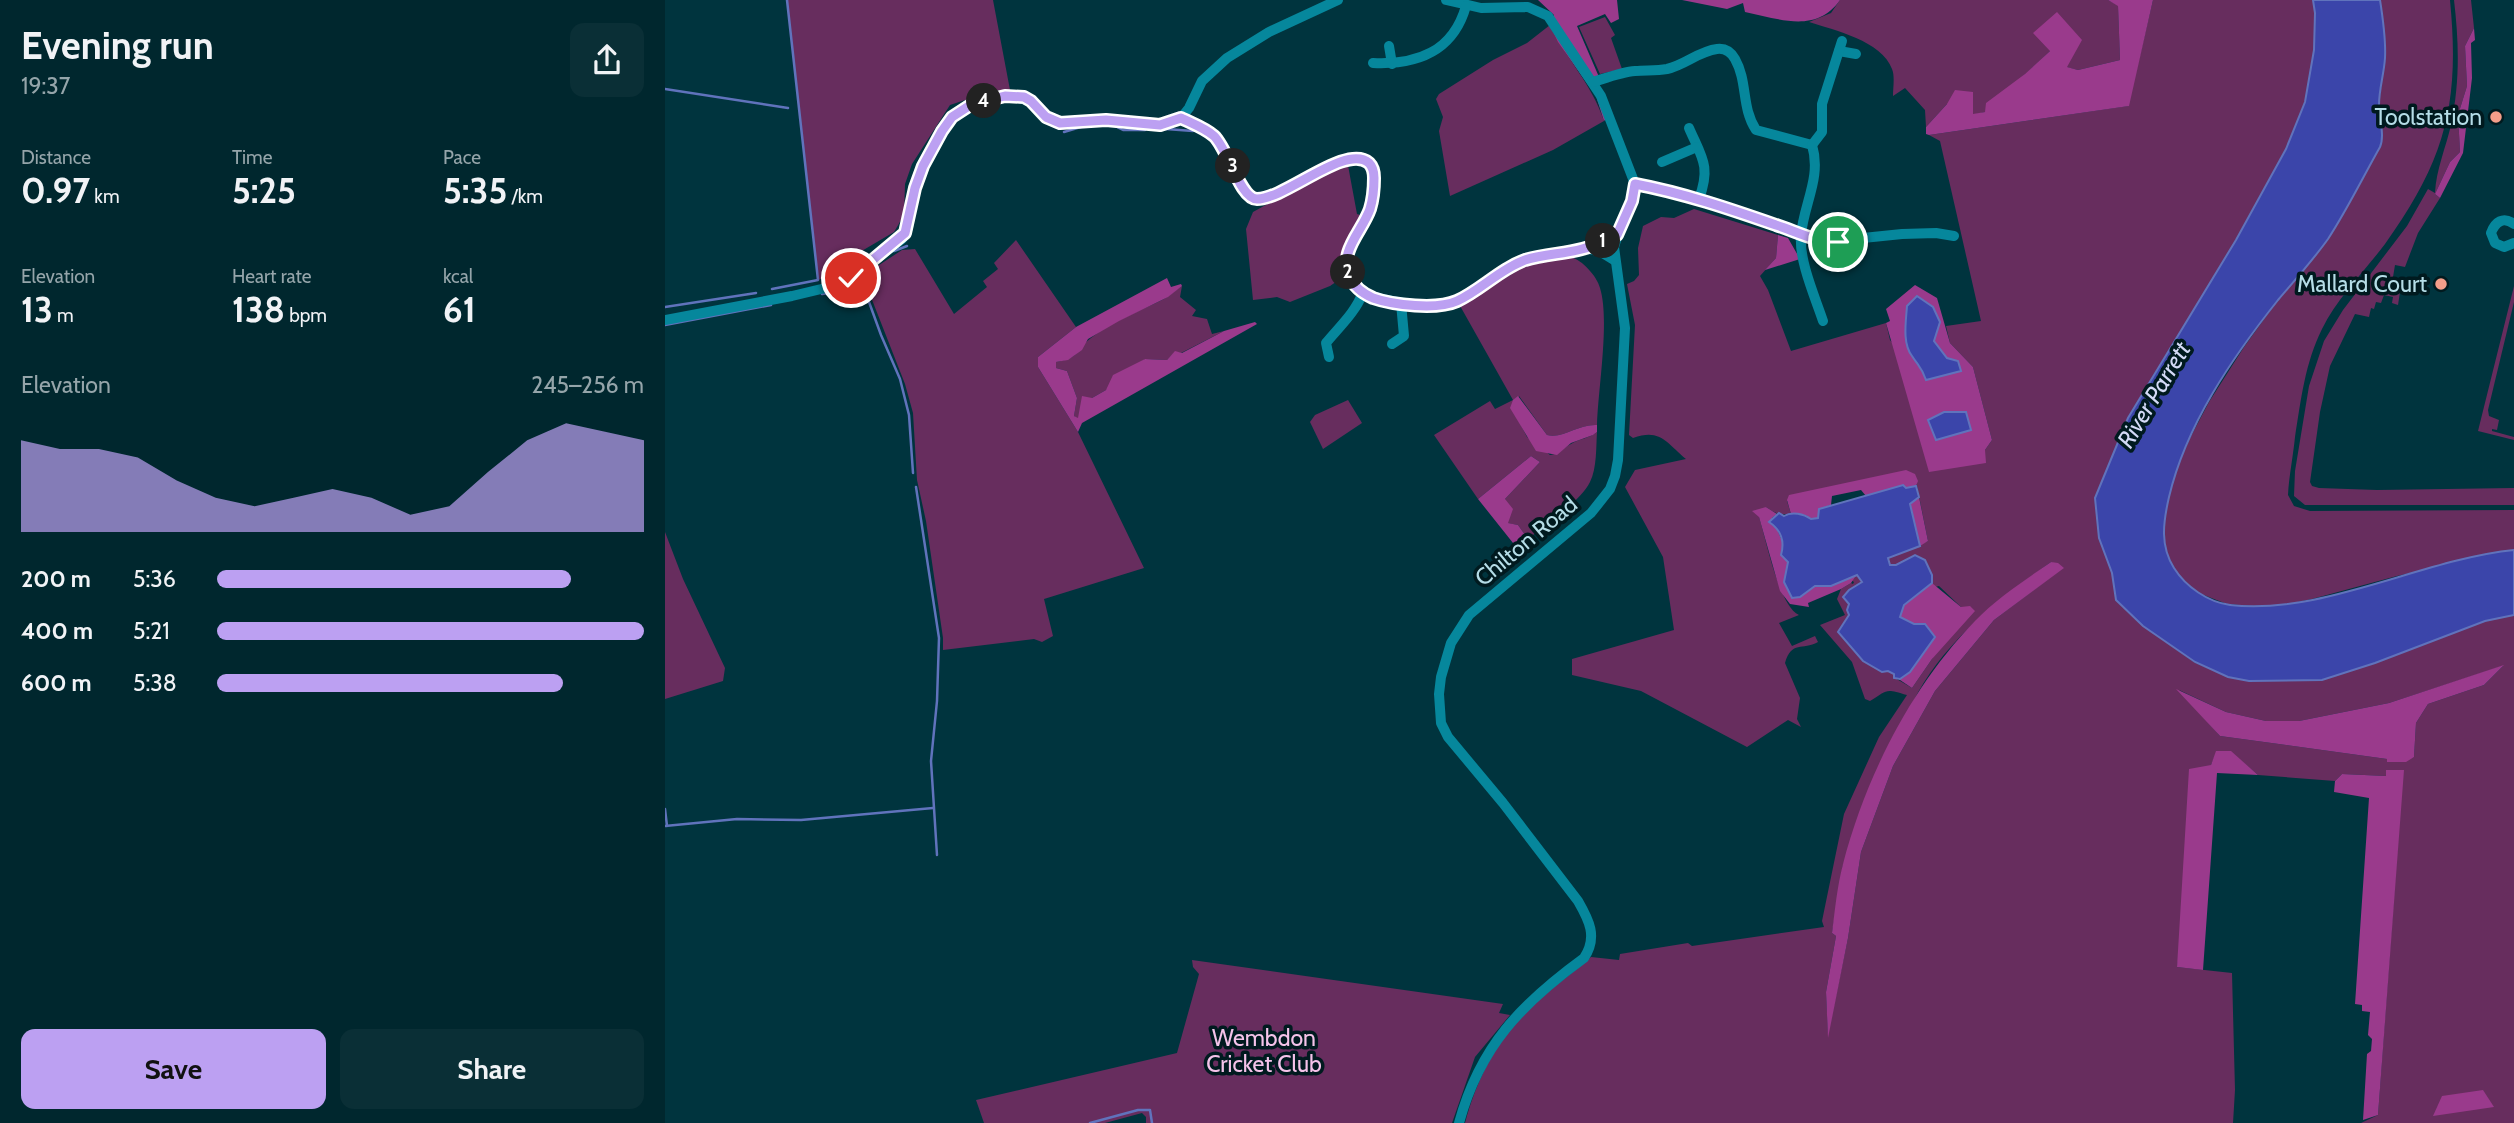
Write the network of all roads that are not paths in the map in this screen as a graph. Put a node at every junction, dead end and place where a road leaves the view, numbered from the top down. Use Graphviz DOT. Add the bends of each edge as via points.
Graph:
graph roads {
  1 [pos="1338,0"];
  2 [pos="1446,0"];
  3 [pos="1501,4"];
  4 [pos="1466,6"];
  5 [pos="1389,46"];
  6 [pos="1856,54"];
  7 [pos="1373,63"];
  8 [pos="1392,64"];
  9 [pos="1593,82"];
  10 [pos="1181,118"];
  11 [pos="1689,128"];
  12 [pos="1812,145"];
  13 [pos="1697,147"];
  14 [pos="1662,162"];
  15 [pos="1635,184"];
  16 [pos="1699,199"];
  17 [pos="2514,224"];
  18 [pos="1617,235"];
  19 [pos="1801,236"];
  20 [pos="1954,236"];
  21 [pos="2514,243"];
  22 [pos="1586,248"];
  23 [pos="1614,260"];
  24 [pos="1363,292"];
  25 [pos="1401,303"];
  26 [pos="665,320"];
  27 [pos="1823,321"];
  28 [pos="1392,344"];
  29 [pos="1329,357"];
  30 [pos="1459,1123"];
  1 -- 10 [label="street" via="1269,32 1227,58 1202,80"];
  2 -- 4 [label="street"];
  3 -- 4 [label="street"];
  3 -- 9 [label="street" via="1528,7 1548,16"];
  4 -- 8 [label="street" via="1459,25 1440,47"];
  5 -- 8 [label="street"];
  6 -- 12 [label="street" via="1841,46 1822,104 1822,132"];
  7 -- 8 [label="street"];
  9 -- 12 [label="street" via="1633,71 1670,68 1720,48 1735,60 1744,85 1745,108 1756,130"];
  9 -- 15 [label="street"];
  10 -- 24 [label="street" via="1213,136 1251,198 1278,194 1347,160 1361,159 1371,165 1370,208 1346,262 1353,282"];
  10 -- 26 [label="street" via="1160,125 1106,120 1060,123 1024,97 1005,96 972,104 952,117 923,166 905,233 851,278 792,296"];
  11 -- 13 [label="street"];
  12 -- 19 [label="street" via="1815,174"];
  13 -- 14 [label="street"];
  13 -- 16 [label="street" via="1706,168"];
  15 -- 16 [label="street"];
  15 -- 18 [label="street, Chilton Road"];
  16 -- 19 [label="street"];
  17 -- 21 [label="street" via="2501,220 2491,233 2495,243 2504,247"];
  18 -- 22 [label="street"];
  18 -- 23 [label="street, Chilton Road"];
  19 -- 20 [label="street" via="1824,242 1902,234"];
  19 -- 27 [label="street"];
  22 -- 23 [label="street"];
  22 -- 25 [label="street" via="1521,262 1445,305"];
  23 -- 30 [label="street, Chilton Road" via="1625,328 1613,482 1591,513 1469,615 1451,643 1439,694 1441,723 1448,737 1578,901 1588,918 1592,940 1584,958 1517,1015 1489,1049"];
  24 -- 25 [label="street"];
  24 -- 29 [label="street" via="1326,343"];
  25 -- 28 [label="street" via="1403,336"];
}
